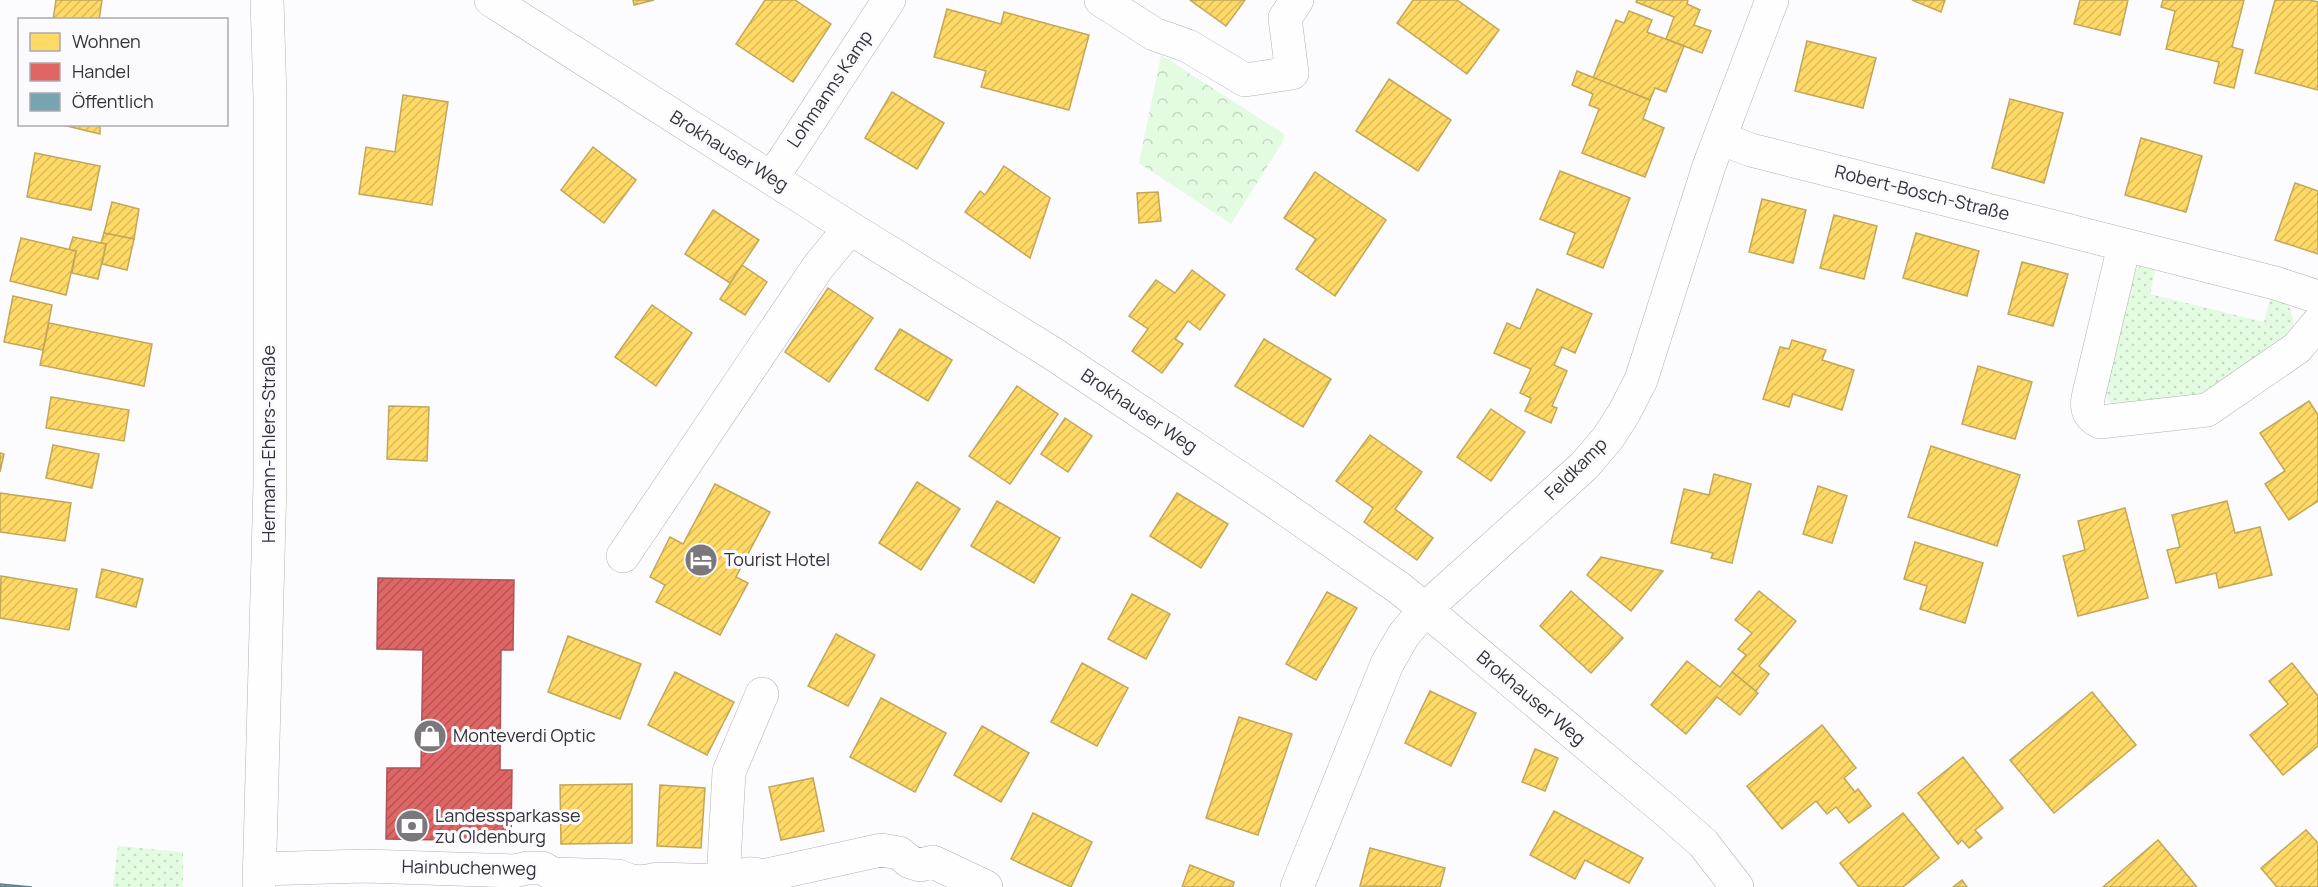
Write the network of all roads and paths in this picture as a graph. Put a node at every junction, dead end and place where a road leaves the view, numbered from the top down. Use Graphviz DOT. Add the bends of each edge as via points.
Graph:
graph roads {
  1 [pos="267,0"];
  2 [pos="491,0"];
  3 [pos="889,0"];
  4 [pos="1101,0"];
  5 [pos="1297,0"];
  6 [pos="1772,0"];
  7 [pos="1720,138"];
  8 [pos="772,178"];
  9 [pos="850,228"];
  10 [pos="2124,246"];
  11 [pos="2318,297"];
  12 [pos="2318,323"];
  13 [pos="623,556"];
  14 [pos="1425,609"];
  15 [pos="762,694"];
  16 [pos="259,878"];
  17 [pos="723,881"];
  18 [pos="677,883"];
  19 [pos="986,887"];
  20 [pos="1297,887"];
  21 [pos="1737,887"];
  1 -- 16 [label="street, Hermann-Ehlers-Straße" via="270,484"];
  2 -- 8 [label="street, Brokhauser Weg"];
  3 -- 8 [label="street, Lohmanns Kamp"];
  4 -- 5 [label="street" via="1154,33 1188,46 1245,80 1292,73 1286,18"];
  6 -- 7 [label="street, Feldkamp"];
  7 -- 10 [label="street, Robert-Bosch-Straße" via="1751,150"];
  7 -- 14 [label="street, Feldkamp" via="1641,380 1624,413 1584,466"];
  8 -- 9 [label="street, Brokhauser Weg"];
  9 -- 13 [label="street" via="818,267"];
  9 -- 14 [label="street, Brokhauser Weg" via="1052,353 1277,503"];
  10 -- 11 [label="street, Robert-Bosch-Straße"];
  10 -- 12 [label="street" via="2088,398 2088,410 2100,422 2207,411 2296,348"];
  14 -- 20 [label="street, Feldkamp" via="1387,664"];
  14 -- 21 [label="street, Brokhauser Weg" via="1703,843"];
  15 -- 17 [label="street" via="729,772"];
  16 -- 18 [label="street, Hainbuchenweg" via="365,866 514,871 542,868 553,874"];
  17 -- 18 [label="street, Hainbuchenweg"];
  17 -- 19 [label="street, Hainbuchenweg" via="741,873 763,876 881,850 899,852 920,865 933,862"];
}
